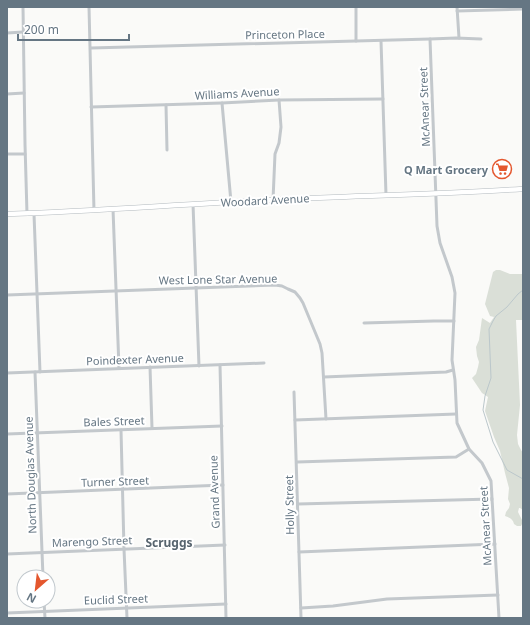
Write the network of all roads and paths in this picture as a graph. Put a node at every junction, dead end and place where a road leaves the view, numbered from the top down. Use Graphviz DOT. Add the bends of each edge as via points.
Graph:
graph roads {
  1 [pos="23,7"];
  2 [pos="89,7"];
  3 [pos="356,7"];
  4 [pos="457,9"];
  5 [pos="523,9"];
  6 [pos="24,32"];
  7 [pos="7,33"];
  8 [pos="459,38"];
  9 [pos="430,39"];
  10 [pos="481,39"];
  11 [pos="381,40"];
  12 [pos="356,41"];
  13 [pos="91,48"];
  14 [pos="24,93"];
  15 [pos="7,94"];
  16 [pos="383,99"];
  17 [pos="279,100"];
  18 [pos="222,103"];
  19 [pos="166,105"];
  20 [pos="91,107"];
  21 [pos="167,150"];
  22 [pos="7,154"];
  23 [pos="25,154"];
  24 [pos="523,189"];
  25 [pos="436,193"];
  26 [pos="386,195"];
  27 [pos="273,200"];
  28 [pos="230,202"];
  29 [pos="192,204"];
  30 [pos="113,209"];
  31 [pos="94,211"];
  32 [pos="7,214"];
  33 [pos="27,214"];
  34 [pos="34,214"];
  35 [pos="196,287"];
  36 [pos="116,291"];
  37 [pos="37,294"];
  38 [pos="7,295"];
  39 [pos="454,321"];
  40 [pos="364,323"];
  41 [pos="264,363"];
  42 [pos="220,365"];
  43 [pos="199,366"];
  44 [pos="150,367"];
  45 [pos="119,368"];
  46 [pos="453,370"];
  47 [pos="35,372"];
  48 [pos="40,372"];
  49 [pos="7,373"];
  50 [pos="324,377"];
  51 [pos="294,392"];
  52 [pos="456,414"];
  53 [pos="326,419"];
  54 [pos="295,420"];
  55 [pos="222,426"];
  56 [pos="152,428"];
  57 [pos="121,430"];
  58 [pos="38,432"];
  59 [pos="7,434"];
  60 [pos="469,449"];
  61 [pos="296,462"];
  62 [pos="223,485"];
  63 [pos="122,489"];
  64 [pos="40,492"];
  65 [pos="7,494"];
  66 [pos="492,499"];
  67 [pos="298,504"];
  68 [pos="495,544"];
  69 [pos="225,545"];
  70 [pos="124,549"];
  71 [pos="42,552"];
  72 [pos="299,552"];
  73 [pos="7,554"];
  74 [pos="43,569"];
  75 [pos="498,595"];
  76 [pos="226,604"];
  77 [pos="127,608"];
  78 [pos="300,608"];
  79 [pos="44,611"];
  80 [pos="7,613"];
  81 [pos="45,618"];
  82 [pos="127,618"];
  83 [pos="226,618"];
  84 [pos="301,618"];
  85 [pos="499,618"];
  1 -- 6 [label="street"];
  2 -- 13 [label="street"];
  3 -- 12 [label="street"];
  4 -- 5 [label="street"];
  4 -- 8 [label="street"];
  6 -- 7 [label="street"];
  6 -- 14 [label="street"];
  8 -- 9 [label="street, Princeton Place"];
  8 -- 10 [label="street, Princeton Place"];
  9 -- 11 [label="street, Princeton Place"];
  9 -- 25 [label="street, McAnear Street"];
  11 -- 12 [label="street, Princeton Place"];
  11 -- 16 [label="street"];
  12 -- 13 [label="street, Princeton Place"];
  13 -- 20 [label="street"];
  14 -- 15 [label="street"];
  14 -- 23 [label="street"];
  16 -- 17 [label="street, Williams Avenue"];
  16 -- 26 [label="street"];
  17 -- 18 [label="street, Williams Avenue"];
  17 -- 27 [label="street" via="281,126 275,154"];
  18 -- 19 [label="street, Williams Avenue"];
  18 -- 28 [label="street"];
  19 -- 20 [label="street, Williams Avenue"];
  19 -- 21 [label="street"];
  20 -- 31 [label="street"];
  22 -- 23 [label="street"];
  23 -- 33 [label="street"];
  24 -- 25 [label="street, Woodard Avenue"];
  25 -- 26 [label="street, Woodard Avenue"];
  25 -- 39 [label="street, McAnear Street" via="438,235 455,290"];
  26 -- 27 [label="street, Woodard Avenue"];
  27 -- 28 [label="street, Woodard Avenue"];
  28 -- 29 [label="street, Woodard Avenue"];
  29 -- 30 [label="street, Woodard Avenue"];
  29 -- 35 [label="street"];
  30 -- 31 [label="street, Woodard Avenue"];
  30 -- 36 [label="street"];
  31 -- 34 [label="street, Woodard Avenue"];
  32 -- 33 [label="street, Woodard Avenue"];
  33 -- 34 [label="street, Woodard Avenue"];
  34 -- 37 [label="street"];
  35 -- 36 [label="street, West Lone Star Avenue"];
  35 -- 43 [label="street"];
  35 -- 50 [label="street, West Lone Star Avenue" via="275,285 295,292 304,303 320,344"];
  36 -- 37 [label="street, West Lone Star Avenue"];
  36 -- 45 [label="street"];
  37 -- 38 [label="street, West Lone Star Avenue"];
  37 -- 48 [label="street"];
  39 -- 40 [label="street"];
  39 -- 46 [label="street, McAnear Street"];
  41 -- 42 [label="street, Poindexter Avenue"];
  42 -- 43 [label="street, Poindexter Avenue"];
  42 -- 55 [label="street, Grand Avenue"];
  43 -- 44 [label="street, Poindexter Avenue"];
  44 -- 45 [label="street, Poindexter Avenue"];
  44 -- 56 [label="street"];
  45 -- 48 [label="street, Poindexter Avenue"];
  46 -- 50 [label="street"];
  46 -- 52 [label="street, McAnear Street"];
  47 -- 48 [label="street, Poindexter Avenue"];
  47 -- 49 [label="street, Poindexter Avenue"];
  47 -- 58 [label="street, North Douglas Avenue"];
  50 -- 53 [label="street, West Lone Star Avenue"];
  51 -- 54 [label="street, Holly Street"];
  52 -- 53 [label="street"];
  52 -- 60 [label="street, McAnear Street" via="457,423"];
  53 -- 54 [label="street"];
  54 -- 61 [label="street, Holly Street"];
  55 -- 56 [label="street, Bales Street"];
  55 -- 62 [label="street, Grand Avenue"];
  56 -- 57 [label="street, Bales Street"];
  57 -- 58 [label="street, Bales Street"];
  57 -- 63 [label="street"];
  58 -- 59 [label="street, Bales Street"];
  58 -- 64 [label="street, North Douglas Avenue"];
  60 -- 61 [label="street" via="456,457"];
  60 -- 66 [label="street, McAnear Street" via="482,463 491,481"];
  61 -- 67 [label="street, Holly Street"];
  62 -- 63 [label="street, Turner Street"];
  62 -- 69 [label="street, Grand Avenue"];
  63 -- 64 [label="street, Turner Street"];
  63 -- 70 [label="street"];
  64 -- 65 [label="street, Turner Street"];
  64 -- 71 [label="street, North Douglas Avenue"];
  66 -- 67 [label="street"];
  66 -- 68 [label="street, McAnear Street"];
  67 -- 72 [label="street, Holly Street"];
  68 -- 72 [label="street"];
  68 -- 75 [label="street, McAnear Street"];
  69 -- 70 [label="street, Marengo Street"];
  69 -- 76 [label="street, Grand Avenue"];
  70 -- 71 [label="street, Marengo Street"];
  70 -- 77 [label="street"];
  71 -- 73 [label="street, Marengo Street"];
  71 -- 74 [label="street, North Douglas Avenue"];
  72 -- 78 [label="street, Holly Street"];
  75 -- 78 [label="street" via="387,599"];
  75 -- 85 [label="street, McAnear Street"];
  76 -- 77 [label="street, Euclid Street"];
  76 -- 83 [label="street, Grand Avenue"];
  77 -- 79 [label="street, Euclid Street"];
  77 -- 82 [label="street"];
  78 -- 84 [label="street, Holly Street"];
  79 -- 80 [label="street, Euclid Street"];
  79 -- 81 [label="street"];
}
